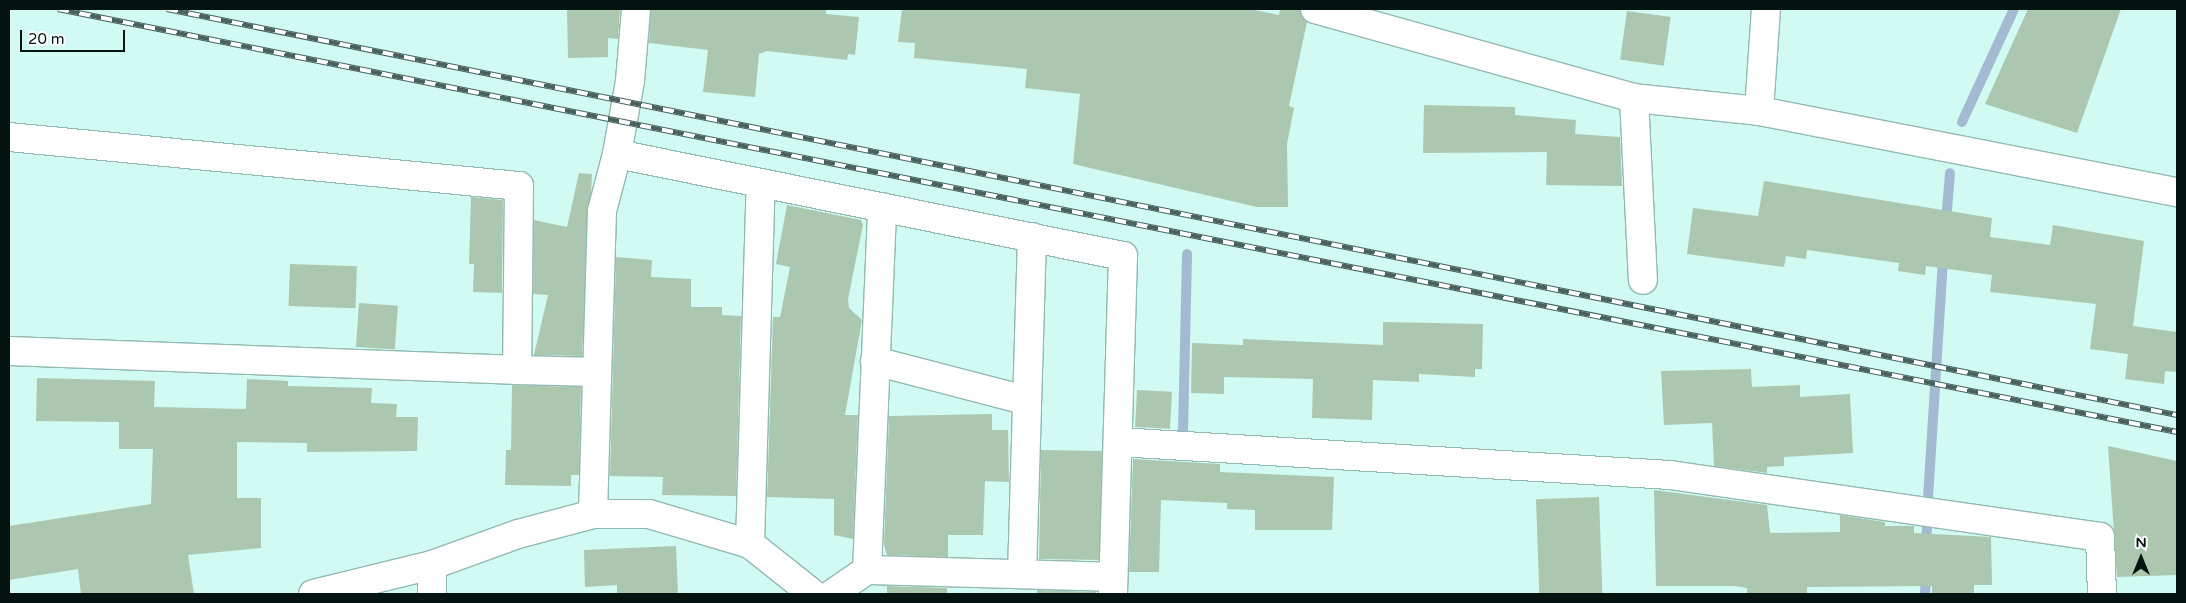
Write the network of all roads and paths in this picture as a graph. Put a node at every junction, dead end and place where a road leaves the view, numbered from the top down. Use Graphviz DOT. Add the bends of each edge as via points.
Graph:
graph roads {
  1 [pos="636,9"];
  2 [pos="1315,9"];
  3 [pos="1766,9"];
  4 [pos="1634,98"];
  5 [pos="1759,111"];
  6 [pos="9,136"];
  7 [pos="617,154"];
  8 [pos="761,183"];
  9 [pos="2177,192"];
  10 [pos="882,207"];
  11 [pos="1032,237"];
  12 [pos="1643,280"];
  13 [pos="9,351"];
  14 [pos="875,361"];
  15 [pos="518,370"];
  16 [pos="597,372"];
  17 [pos="1025,400"];
  18 [pos="1118,442"];
  19 [pos="593,514"];
  20 [pos="750,544"];
  21 [pos="432,565"];
  22 [pos="867,570"];
  23 [pos="1022,574"];
  24 [pos="1113,586"];
  25 [pos="804,591"];
  26 [pos="312,594"];
  27 [pos="432,594"];
  28 [pos="832,594"];
  29 [pos="2102,594"];
  1 -- 7 [label="street" via="630,81"];
  2 -- 4 [label="street"];
  3 -- 5 [label="street"];
  4 -- 5 [label="street"];
  4 -- 12 [label="street"];
  5 -- 9 [label="street"];
  6 -- 15 [label="street" via="519,186"];
  7 -- 8 [label="street"];
  7 -- 16 [label="street" via="602,211"];
  8 -- 10 [label="street"];
  8 -- 20 [label="street"];
  10 -- 11 [label="street"];
  10 -- 14 [label="street"];
  11 -- 17 [label="street"];
  11 -- 18 [label="street" via="1123,256"];
  13 -- 15 [label="street"];
  14 -- 17 [label="street"];
  14 -- 22 [label="street"];
  15 -- 16 [label="street"];
  16 -- 19 [label="street"];
  17 -- 23 [label="street"];
  18 -- 24 [label="street"];
  18 -- 29 [label="street" via="1670,475 2100,537"];
  19 -- 20 [label="street" via="649,514"];
  19 -- 21 [label="street" via="518,534"];
  20 -- 25 [label="street"];
  21 -- 26 [label="street"];
  21 -- 27 [label="street"];
  22 -- 23 [label="street"];
  22 -- 28 [label="street"];
  23 -- 24 [label="street"];
}
